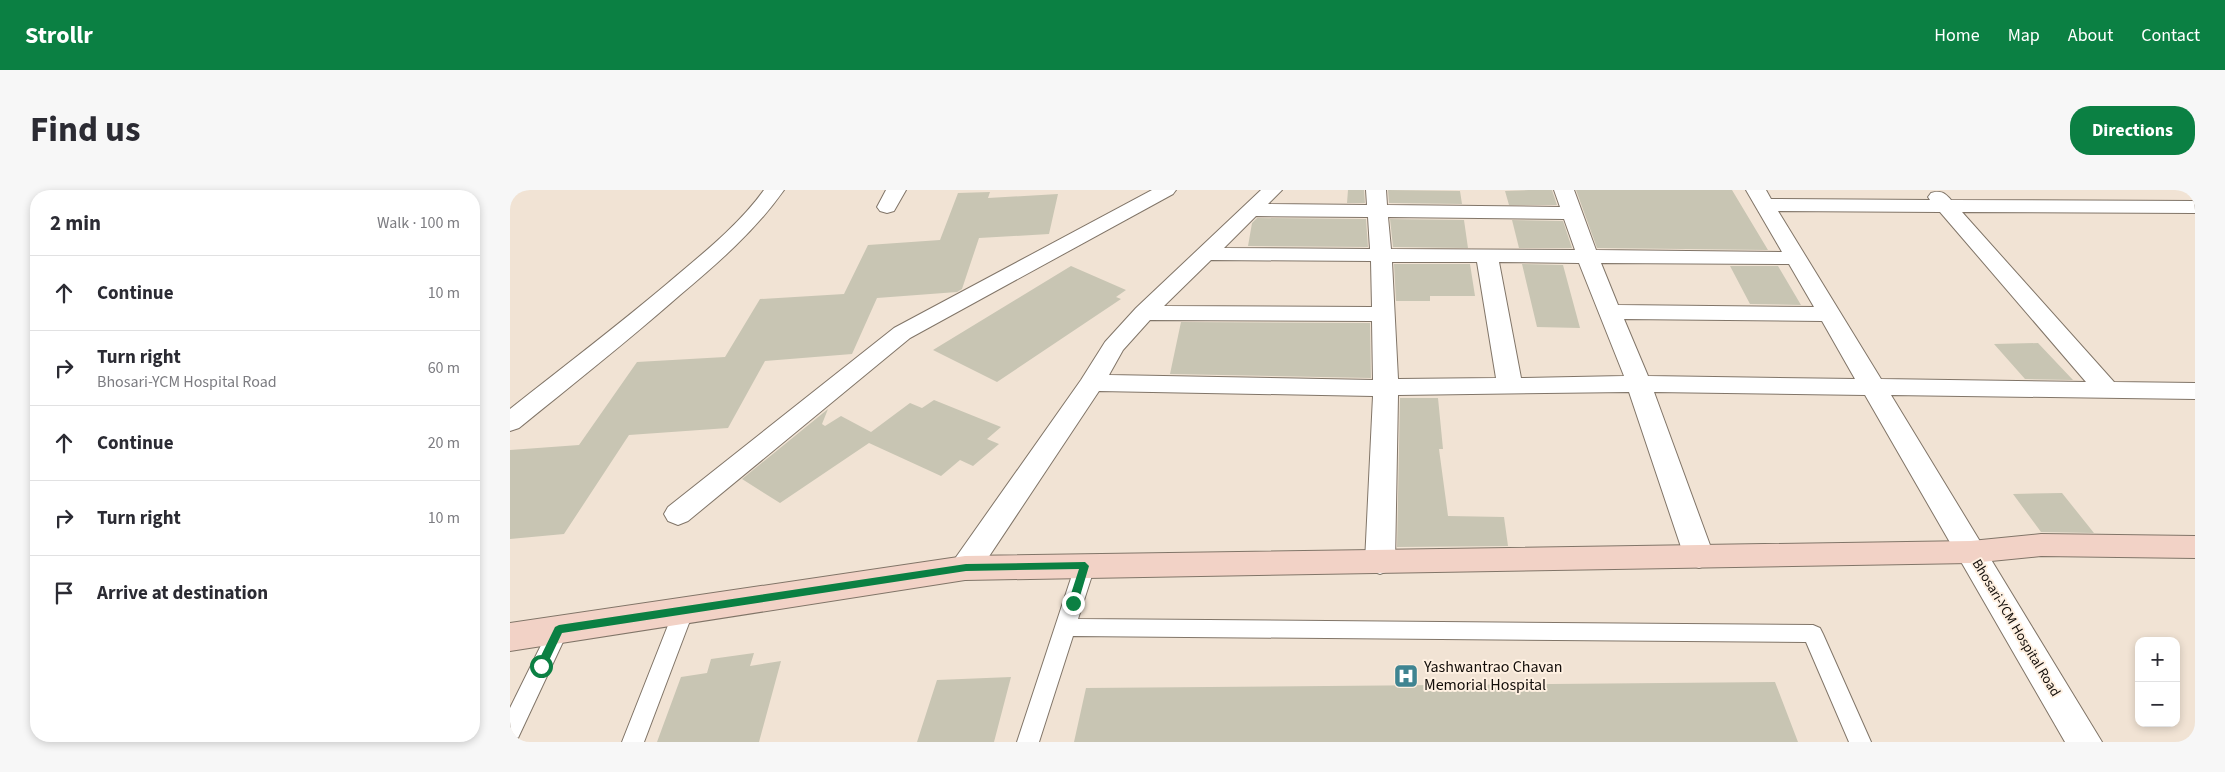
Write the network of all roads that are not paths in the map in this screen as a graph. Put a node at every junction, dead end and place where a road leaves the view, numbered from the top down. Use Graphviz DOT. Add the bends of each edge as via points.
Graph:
graph roads {
  1 [pos="774,190"];
  2 [pos="1166,190"];
  3 [pos="1272,190"];
  4 [pos="1564,190"];
  5 [pos="1761,198"];
  6 [pos="1939,198"];
  7 [pos="1376,200"];
  8 [pos="2195,207"];
  9 [pos="1250,210"];
  10 [pos="1573,213"];
  11 [pos="1204,254"];
  12 [pos="1381,256"];
  13 [pos="1487,257"];
  14 [pos="1588,258"];
  15 [pos="1798,258"];
  16 [pos="1610,312"];
  17 [pos="1144,313"];
  18 [pos="1383,314"];
  19 [pos="1831,314"];
  20 [pos="1092,383"];
  21 [pos="1639,384"];
  22 [pos="1510,386"];
  23 [pos="1874,386"];
  24 [pos="1386,387"];
  25 [pos="2105,388"];
  26 [pos="2195,391"];
  27 [pos="510,422"];
  28 [pos="678,514"];
  29 [pos="2195,547"];
  30 [pos="1971,552"];
  31 [pos="1699,556"];
  32 [pos="1380,562"];
  33 [pos="1085,566"];
  34 [pos="966,568"];
  35 [pos="684,610"];
  36 [pos="1065,627"];
  37 [pos="559,629"];
  38 [pos="510,637"];
  39 [pos="510,731"];
  40 [pos="634,742"];
  41 [pos="1028,742"];
  42 [pos="1860,742"];
  43 [pos="2084,742"];
  1 -- 27 [label="street" via="744,227 648,312"];
  2 -- 28 [label="street" via="902,333"];
  3 -- 9 [label="street"];
  4 -- 10 [label="street"];
  5 -- 6 [label="street"];
  5 -- 15 [label="street"];
  6 -- 8 [label="street"];
  6 -- 25 [label="street"];
  7 -- 9 [label="street"];
  7 -- 10 [label="street"];
  7 -- 12 [label="street"];
  9 -- 11 [label="street"];
  10 -- 14 [label="street"];
  11 -- 12 [label="street"];
  11 -- 17 [label="street"];
  12 -- 13 [label="street"];
  12 -- 18 [label="street"];
  13 -- 14 [label="street"];
  13 -- 22 [label="street"];
  14 -- 15 [label="street"];
  14 -- 16 [label="street"];
  15 -- 19 [label="street"];
  16 -- 19 [label="street"];
  16 -- 21 [label="street"];
  17 -- 18 [label="street"];
  17 -- 20 [label="street" via="1113,346"];
  18 -- 24 [label="street"];
  19 -- 23 [label="street"];
  20 -- 24 [label="street"];
  20 -- 34 [label="street"];
  21 -- 22 [label="street"];
  21 -- 23 [label="street"];
  21 -- 31 [label="street"];
  22 -- 24 [label="street"];
  23 -- 25 [label="street"];
  23 -- 30 [label="street"];
  24 -- 32 [label="street"];
  25 -- 26 [label="street"];
  29 -- 30 [label="street, Bhosari-YCM Hospital Road" via="2041,545"];
  30 -- 31 [label="street"];
  30 -- 43 [label="street, Bhosari-YCM Hospital Road"];
  31 -- 32 [label="street"];
  32 -- 33 [label="street"];
  33 -- 34 [label="street"];
  33 -- 36 [label="lane"];
  34 -- 35 [label="street"];
  35 -- 37 [label="street"];
  35 -- 40 [label="lane"];
  36 -- 41 [label="lane"];
  36 -- 42 [label="lane" via="1813,634"];
  37 -- 38 [label="street"];
  37 -- 39 [label="lane"];
}
